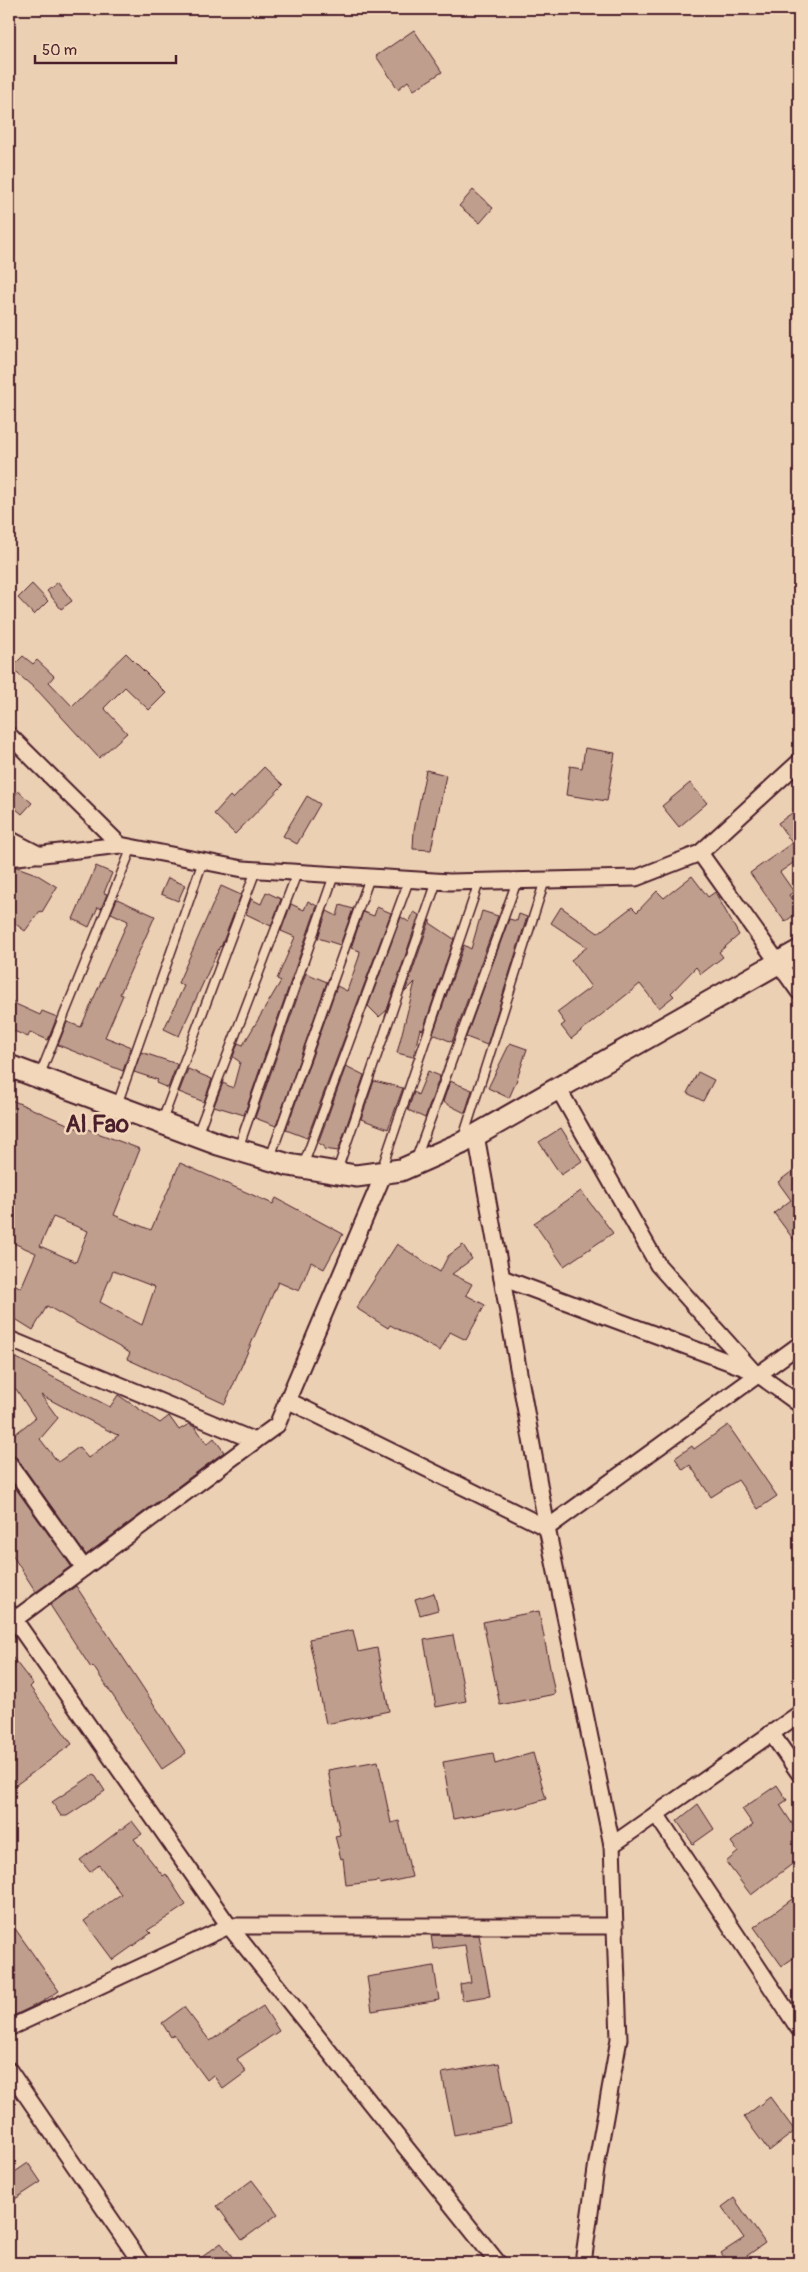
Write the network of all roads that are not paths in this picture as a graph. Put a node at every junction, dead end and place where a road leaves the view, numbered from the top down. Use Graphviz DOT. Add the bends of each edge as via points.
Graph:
graph roads {
  1 [pos="9,735"];
  2 [pos="799,762"];
  3 [pos="9,839"];
  4 [pos="126,846"];
  5 [pos="700,853"];
  6 [pos="40,855"];
  7 [pos="9,858"];
  8 [pos="202,861"];
  9 [pos="256,870"];
  10 [pos="297,873"];
  11 [pos="334,875"];
  12 [pos="370,877"];
  13 [pos="409,880"];
  14 [pos="545,880"];
  15 [pos="437,881"];
  16 [pos="517,881"];
  17 [pos="478,882"];
  18 [pos="799,950"];
  19 [pos="780,962"];
  20 [pos="799,992"];
  21 [pos="9,1066"];
  22 [pos="40,1077"];
  23 [pos="558,1088"];
  24 [pos="116,1106"];
  25 [pos="161,1123"];
  26 [pos="197,1136"];
  27 [pos="469,1139"];
  28 [pos="238,1150"];
  29 [pos="270,1160"];
  30 [pos="414,1165"];
  31 [pos="303,1167"];
  32 [pos="336,1173"];
  33 [pos="382,1173"];
  34 [pos="502,1278"];
  35 [pos="9,1339"];
  36 [pos="799,1345"];
  37 [pos="756,1373"];
  38 [pos="287,1400"];
  39 [pos="799,1404"];
  40 [pos="255,1441"];
  41 [pos="9,1463"];
  42 [pos="547,1528"];
  43 [pos="84,1568"];
  44 [pos="12,1616"];
  45 [pos="799,1714"];
  46 [pos="771,1733"];
  47 [pos="799,1773"];
  48 [pos="656,1814"];
  49 [pos="612,1845"];
  50 [pos="229,1926"];
  51 [pos="615,1926"];
  52 [pos="9,2028"];
  53 [pos="799,2029"];
  54 [pos="9,2070"];
  55 [pos="141,2263"];
  56 [pos="498,2263"];
  57 [pos="583,2263"];
  1 -- 4 [label="street"];
  2 -- 5 [label="street"];
  3 -- 6 [label="street"];
  4 -- 6 [label="street"];
  4 -- 8 [label="street"];
  4 -- 22 [label="lane"];
  5 -- 14 [label="street" via="636,878"];
  5 -- 19 [label="street"];
  6 -- 7 [label="street"];
  8 -- 9 [label="street"];
  8 -- 24 [label="lane"];
  9 -- 10 [label="street"];
  9 -- 25 [label="lane"];
  10 -- 11 [label="street"];
  10 -- 26 [label="lane"];
  11 -- 12 [label="street"];
  11 -- 28 [label="lane"];
  12 -- 13 [label="street"];
  12 -- 29 [label="lane"];
  13 -- 15 [label="street"];
  13 -- 31 [label="lane"];
  14 -- 16 [label="street"];
  14 -- 27 [label="lane"];
  15 -- 17 [label="street"];
  15 -- 32 [label="lane"];
  16 -- 17 [label="street"];
  16 -- 30 [label="lane"];
  17 -- 33 [label="lane"];
  18 -- 19 [label="street"];
  19 -- 20 [label="street"];
  19 -- 23 [label="street"];
  21 -- 22 [label="street"];
  22 -- 24 [label="street"];
  23 -- 27 [label="street"];
  23 -- 37 [label="street" via="658,1265"];
  24 -- 25 [label="street"];
  25 -- 26 [label="street"];
  26 -- 28 [label="street"];
  27 -- 30 [label="street"];
  27 -- 34 [label="street"];
  28 -- 29 [label="street"];
  29 -- 31 [label="street"];
  30 -- 33 [label="street"];
  31 -- 32 [label="street"];
  32 -- 33 [label="street" via="356,1176"];
  33 -- 38 [label="street"];
  34 -- 37 [label="street"];
  34 -- 42 [label="street"];
  35 -- 40 [label="street"];
  36 -- 37 [label="street"];
  37 -- 39 [label="street"];
  37 -- 42 [label="street"];
  38 -- 40 [label="street" via="277,1424"];
  38 -- 42 [label="street"];
  40 -- 43 [label="street"];
  41 -- 43 [label="street"];
  42 -- 49 [label="street"];
  43 -- 44 [label="street"];
  44 -- 50 [label="street"];
  45 -- 46 [label="street"];
  46 -- 47 [label="street"];
  46 -- 48 [label="street"];
  48 -- 49 [label="street"];
  48 -- 53 [label="street"];
  49 -- 51 [label="street"];
  50 -- 51 [label="street"];
  50 -- 52 [label="street"];
  50 -- 56 [label="street"];
  51 -- 57 [label="street" via="619,2039"];
  54 -- 55 [label="street"];
}
